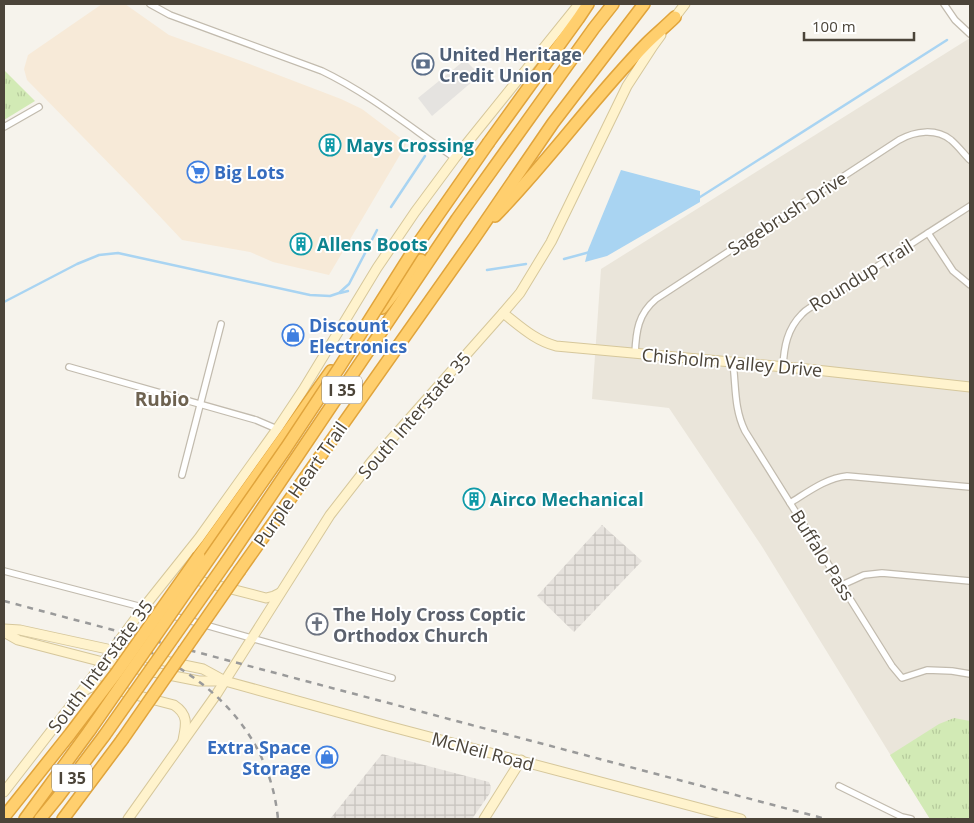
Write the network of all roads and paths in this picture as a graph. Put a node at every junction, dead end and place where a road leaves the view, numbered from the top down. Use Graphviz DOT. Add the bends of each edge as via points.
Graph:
graph roads {
  1 [pos="150,4"];
  2 [pos="579,4"];
  3 [pos="588,4"];
  4 [pos="613,4"];
  5 [pos="644,4"];
  6 [pos="685,4"];
  7 [pos="944,4"];
  8 [pos="675,17"];
  9 [pos="970,34"];
  10 [pos="38,107"];
  11 [pos="4,127"];
  12 [pos="455,158"];
  13 [pos="970,160"];
  14 [pos="970,206"];
  15 [pos="456,219"];
  16 [pos="928,233"];
  17 [pos="475,237"];
  18 [pos="970,285"];
  19 [pos="503,313"];
  20 [pos="221,324"];
  21 [pos="635,354"];
  22 [pos="733,362"];
  23 [pos="70,367"];
  24 [pos="783,367"];
  25 [pos="970,387"];
  26 [pos="200,404"];
  27 [pos="277,429"];
  28 [pos="182,475"];
  29 [pos="970,487"];
  30 [pos="790,503"];
  31 [pos="199,538"];
  32 [pos="4,571"];
  33 [pos="970,581"];
  34 [pos="842,586"];
  35 [pos="281,592"];
  36 [pos="144,607"];
  37 [pos="4,631"];
  38 [pos="252,638"];
  39 [pos="112,650"];
  40 [pos="103,662"];
  41 [pos="970,674"];
  42 [pos="392,678"];
  43 [pos="225,681"];
  44 [pos="79,695"];
  45 [pos="182,743"];
  46 [pos="521,760"];
  47 [pos="839,786"];
  48 [pos="4,792"];
  49 [pos="4,817"];
  50 [pos="25,819"];
  51 [pos="40,819"];
  52 [pos="63,819"];
  53 [pos="128,819"];
  54 [pos="484,819"];
  55 [pos="741,819"];
  56 [pos="911,819"];
  1 -- 12 [label="street" via="170,15 322,71 372,99"];
  2 -- 12 [label="main road, South Interstate 35"];
  3 -- 50 [label="highway, bridge" via="415,248 286,448"];
  4 -- 15 [label="highway, Purple Heart Trail / I 35"];
  5 -- 17 [label="highway, Purple Heart Trail / I 35" via="553,124"];
  6 -- 8 [label="main road, South Interstate 35"];
  7 -- 9 [label="street"];
  8 -- 17 [label="highway" via="615,79 515,196"];
  8 -- 19 [label="main road, South Interstate 35" via="627,86 551,242"];
  10 -- 11 [label="street"];
  12 -- 27 [label="main road, South Interstate 35" via="377,268"];
  13 -- 21 [label="street, Sagebrush Drive" via="949,139 938,134 919,132 899,140 656,299 640,319"];
  14 -- 16 [label="street, Roundup Trail"];
  15 -- 49 [label="highway, bridge" via="330,372 117,672"];
  15 -- 51 [label="highway, Purple Heart Trail / I 35, bridge" via="227,561 104,736"];
  16 -- 18 [label="street" via="953,271"];
  16 -- 24 [label="street, Roundup Trail" via="830,298 803,312 790,330 784,346"];
  17 -- 52 [label="highway, Purple Heart Trail / I 35, bridge" via="122,740"];
  19 -- 21 [label="main road, Chisholm Valley Drive" via="529,334 550,344"];
  19 -- 35 [label="main road, South Interstate 35" via="372,461 330,515"];
  20 -- 26 [label="street"];
  21 -- 22 [label="main road, Chisholm Valley Drive"];
  22 -- 24 [label="main road, Chisholm Valley Drive"];
  22 -- 30 [label="street, Buffalo Pass" via="736,404 743,426"];
  23 -- 26 [label="street"];
  24 -- 25 [label="main road, Chisholm Valley Drive"];
  26 -- 27 [label="street"];
  26 -- 28 [label="street"];
  27 -- 31 [label="main road, South Interstate 35"];
  29 -- 30 [label="street" via="847,476 830,480"];
  30 -- 34 [label="street, Buffalo Pass"];
  31 -- 35 [label="main road" via="192,570 200,580 266,598"];
  31 -- 36 [label="main road, South Interstate 35"];
  32 -- 36 [label="street"];
  33 -- 34 [label="street" via="882,572 864,575"];
  34 -- 41 [label="street, Buffalo Pass" via="902,678 927,670"];
  35 -- 38 [label="main road, South Interstate 35"];
  36 -- 38 [label="street"];
  36 -- 39 [label="main road, South Interstate 35"];
  37 -- 39 [label="main road, McNeil Road" via="20,630"];
  37 -- 40 [label="main road, McNeil Road" via="18,640"];
  38 -- 42 [label="street"];
  38 -- 43 [label="main road, South Interstate 35"];
  39 -- 40 [label="main road, South Interstate 35"];
  39 -- 43 [label="main road, McNeil Road" via="203,669"];
  40 -- 43 [label="main road, McNeil Road" via="199,681"];
  40 -- 44 [label="main road, South Interstate 35"];
  43 -- 45 [label="main road, South Interstate 35"];
  43 -- 46 [label="main road, McNeil Road"];
  44 -- 45 [label="main road" via="97,685 174,705 183,712 186,723"];
  44 -- 48 [label="main road, South Interstate 35"];
  45 -- 53 [label="main road, South Interstate 35"];
  46 -- 54 [label="main road"];
  46 -- 55 [label="main road, McNeil Road"];
  47 -- 56 [label="street"];
}
